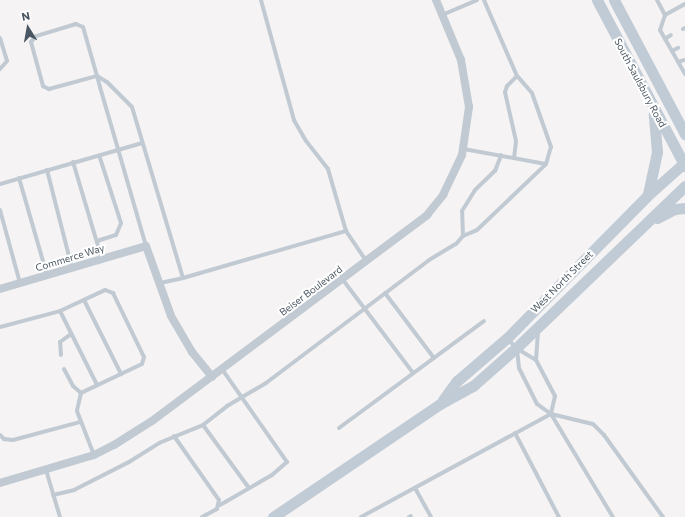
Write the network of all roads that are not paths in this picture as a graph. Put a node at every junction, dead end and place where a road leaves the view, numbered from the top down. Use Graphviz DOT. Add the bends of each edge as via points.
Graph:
graph roads {
  1 [pos="261,0"];
  2 [pos="436,0"];
  3 [pos="478,0"];
  4 [pos="484,0"];
  5 [pos="597,0"];
  6 [pos="614,0"];
  7 [pos="657,0"];
  8 [pos="685,4"];
  9 [pos="442,15"];
  10 [pos="665,15"];
  11 [pos="671,35"];
  12 [pos="0,38"];
  13 [pos="665,39"];
  14 [pos="678,48"];
  15 [pos="672,50"];
  16 [pos="684,60"];
  17 [pos="678,62"];
  18 [pos="0,69"];
  19 [pos="685,74"];
  20 [pos="97,76"];
  21 [pos="517,76"];
  22 [pos="665,95"];
  23 [pos="653,107"];
  24 [pos="685,114"];
  25 [pos="685,134"];
  26 [pos="142,143"];
  27 [pos="118,149"];
  28 [pos="464,149"];
  29 [pos="99,155"];
  30 [pos="501,155"];
  31 [pos="514,158"];
  32 [pos="74,162"];
  33 [pos="546,164"];
  34 [pos="684,164"];
  35 [pos="47,170"];
  36 [pos="19,178"];
  37 [pos="0,184"];
  38 [pos="685,186"];
  39 [pos="647,196"];
  40 [pos="685,208"];
  41 [pos="0,210"];
  42 [pos="640,229"];
  43 [pos="346,231"];
  44 [pos="463,236"];
  45 [pos="97,241"];
  46 [pos="146,246"];
  47 [pos="102,259"];
  48 [pos="367,262"];
  49 [pos="72,268"];
  50 [pos="47,275"];
  51 [pos="183,278"];
  52 [pos="343,280"];
  53 [pos="158,283"];
  54 [pos="20,284"];
  55 [pos="0,289"];
  56 [pos="385,293"];
  57 [pos="84,300"];
  58 [pos="364,308"];
  59 [pos="60,311"];
  60 [pos="484,321"];
  61 [pos="0,327"];
  62 [pos="538,327"];
  63 [pos="71,334"];
  64 [pos="507,338"];
  65 [pos="516,348"];
  66 [pos="61,355"];
  67 [pos="434,358"];
  68 [pos="536,360"];
  69 [pos="64,369"];
  70 [pos="222,369"];
  71 [pos="413,373"];
  72 [pos="121,374"];
  73 [pos="212,377"];
  74 [pos="97,385"];
  75 [pos="81,393"];
  76 [pos="243,398"];
  77 [pos="440,404"];
  78 [pos="551,414"];
  79 [pos="80,422"];
  80 [pos="203,425"];
  81 [pos="339,428"];
  82 [pos="515,433"];
  83 [pos="0,435"];
  84 [pos="174,436"];
  85 [pos="94,455"];
  86 [pos="46,470"];
  87 [pos="0,483"];
  88 [pos="249,488"];
  89 [pos="415,488"];
  90 [pos="54,495"];
  91 [pos="220,505"];
  92 [pos="60,517"];
  93 [pos="202,517"];
  94 [pos="273,517"];
  95 [pos="362,517"];
  96 [pos="431,517"];
  97 [pos="559,517"];
  98 [pos="613,517"];
  99 [pos="663,517"];
  1 -- 43 [label="lane" via="294,120 306,141 328,169"];
  2 -- 9 [label="street, Beiser Boulevard"];
  3 -- 9 [label="lane"];
  4 -- 21 [label="lane"];
  5 -- 23 [label="main road, South Saulsbury Road"];
  6 -- 22 [label="main road, South Saulsbury Road"];
  7 -- 10 [label="lane"];
  8 -- 10 [label="lane"];
  9 -- 28 [label="street, Beiser Boulevard" via="460,60 466,84 469,107"];
  10 -- 13 [label="lane" via="660,30"];
  11 -- 13 [label="lane"];
  12 -- 18 [label="lane" via="7,61"];
  13 -- 15 [label="lane"];
  14 -- 15 [label="lane"];
  15 -- 17 [label="lane"];
  16 -- 17 [label="lane"];
  17 -- 19 [label="lane"];
  20 -- 20 [label="lane" via="83,27 76,24 36,36 31,42 43,86 48,89"];
  20 -- 26 [label="lane" via="129,102"];
  20 -- 27 [label="lane"];
  21 -- 31 [label="lane" via="505,89 516,141"];
  21 -- 33 [label="lane" via="532,93 551,146"];
  22 -- 24 [label="main road"];
  22 -- 25 [label="main road, South Saulsbury Road"];
  23 -- 34 [label="main road, South Saulsbury Road"];
  23 -- 39 [label="main road" via="657,152 653,179"];
  26 -- 27 [label="lane"];
  26 -- 51 [label="lane"];
  27 -- 29 [label="lane"];
  27 -- 46 [label="lane"];
  28 -- 30 [label="lane"];
  28 -- 48 [label="street, Beiser Boulevard" via="454,175 428,215"];
  29 -- 32 [label="lane"];
  29 -- 45 [label="lane" via="121,224 116,235"];
  30 -- 31 [label="lane"];
  30 -- 44 [label="lane" via="495,171 475,190 462,211"];
  31 -- 33 [label="lane"];
  32 -- 35 [label="lane"];
  32 -- 45 [label="lane"];
  33 -- 44 [label="lane" via="478,230"];
  34 -- 39 [label="main road, West North Street"];
  35 -- 36 [label="lane"];
  35 -- 49 [label="lane"];
  36 -- 37 [label="lane"];
  36 -- 50 [label="lane"];
  38 -- 42 [label="main road, West North Street"];
  39 -- 64 [label="main road, West North Street"];
  40 -- 42 [label="main road" via="670,211"];
  41 -- 54 [label="lane"];
  42 -- 62 [label="main road, West North Street"];
  43 -- 48 [label="lane"];
  43 -- 51 [label="lane"];
  44 -- 56 [label="lane" via="456,244 429,260"];
  45 -- 47 [label="lane"];
  46 -- 47 [label="street, Commerce Way"];
  46 -- 53 [label="street"];
  47 -- 49 [label="street, Commerce Way"];
  48 -- 52 [label="street, Beiser Boulevard"];
  49 -- 50 [label="street, Commerce Way"];
  50 -- 54 [label="street, Commerce Way"];
  51 -- 53 [label="lane"];
  52 -- 58 [label="lane"];
  52 -- 70 [label="street, Beiser Boulevard"];
  53 -- 73 [label="street" via="181,335"];
  54 -- 55 [label="street, Commerce Way"];
  56 -- 58 [label="lane"];
  56 -- 67 [label="lane"];
  57 -- 59 [label="lane"];
  57 -- 72 [label="lane"];
  57 -- 72 [label="lane" via="105,290 113,293 144,357 142,364"];
  58 -- 71 [label="lane"];
  58 -- 76 [label="lane"];
  59 -- 61 [label="lane"];
  59 -- 63 [label="lane"];
  60 -- 67 [label="lane"];
  62 -- 65 [label="main road, West North Street"];
  62 -- 68 [label="lane"];
  63 -- 66 [label="lane" via="60,342"];
  63 -- 74 [label="lane"];
  64 -- 65 [label="lane"];
  64 -- 77 [label="main road, West North Street" via="457,381"];
  65 -- 68 [label="lane"];
  65 -- 77 [label="main road, West North Street" via="473,386"];
  65 -- 78 [label="lane" via="519,368 537,404"];
  67 -- 71 [label="lane"];
  68 -- 78 [label="lane" via="555,396"];
  69 -- 75 [label="lane" via="73,386"];
  70 -- 73 [label="street, Beiser Boulevard"];
  70 -- 76 [label="lane"];
  71 -- 81 [label="lane"];
  72 -- 74 [label="lane"];
  73 -- 85 [label="street, Beiser Boulevard" via="152,421"];
  74 -- 75 [label="lane"];
  75 -- 79 [label="lane" via="77,406"];
  76 -- 80 [label="lane"];
  76 -- 88 [label="lane" via="287,462 272,475"];
  77 -- 94 [label="main road, West North Street"];
  78 -- 82 [label="lane"];
  78 -- 98 [label="lane"];
  78 -- 99 [label="lane" via="593,424 604,435"];
  79 -- 83 [label="lane" via="8,441"];
  79 -- 85 [label="lane"];
  80 -- 84 [label="lane"];
  80 -- 88 [label="lane"];
  82 -- 89 [label="lane"];
  82 -- 97 [label="lane"];
  84 -- 90 [label="lane" via="74,490"];
  84 -- 91 [label="lane"];
  85 -- 86 [label="street, Beiser Boulevard"];
  86 -- 87 [label="street, Beiser Boulevard"];
  86 -- 90 [label="lane"];
  88 -- 91 [label="lane"];
  89 -- 95 [label="lane"];
  89 -- 96 [label="lane"];
  90 -- 92 [label="lane"];
  91 -- 93 [label="lane"];
}
